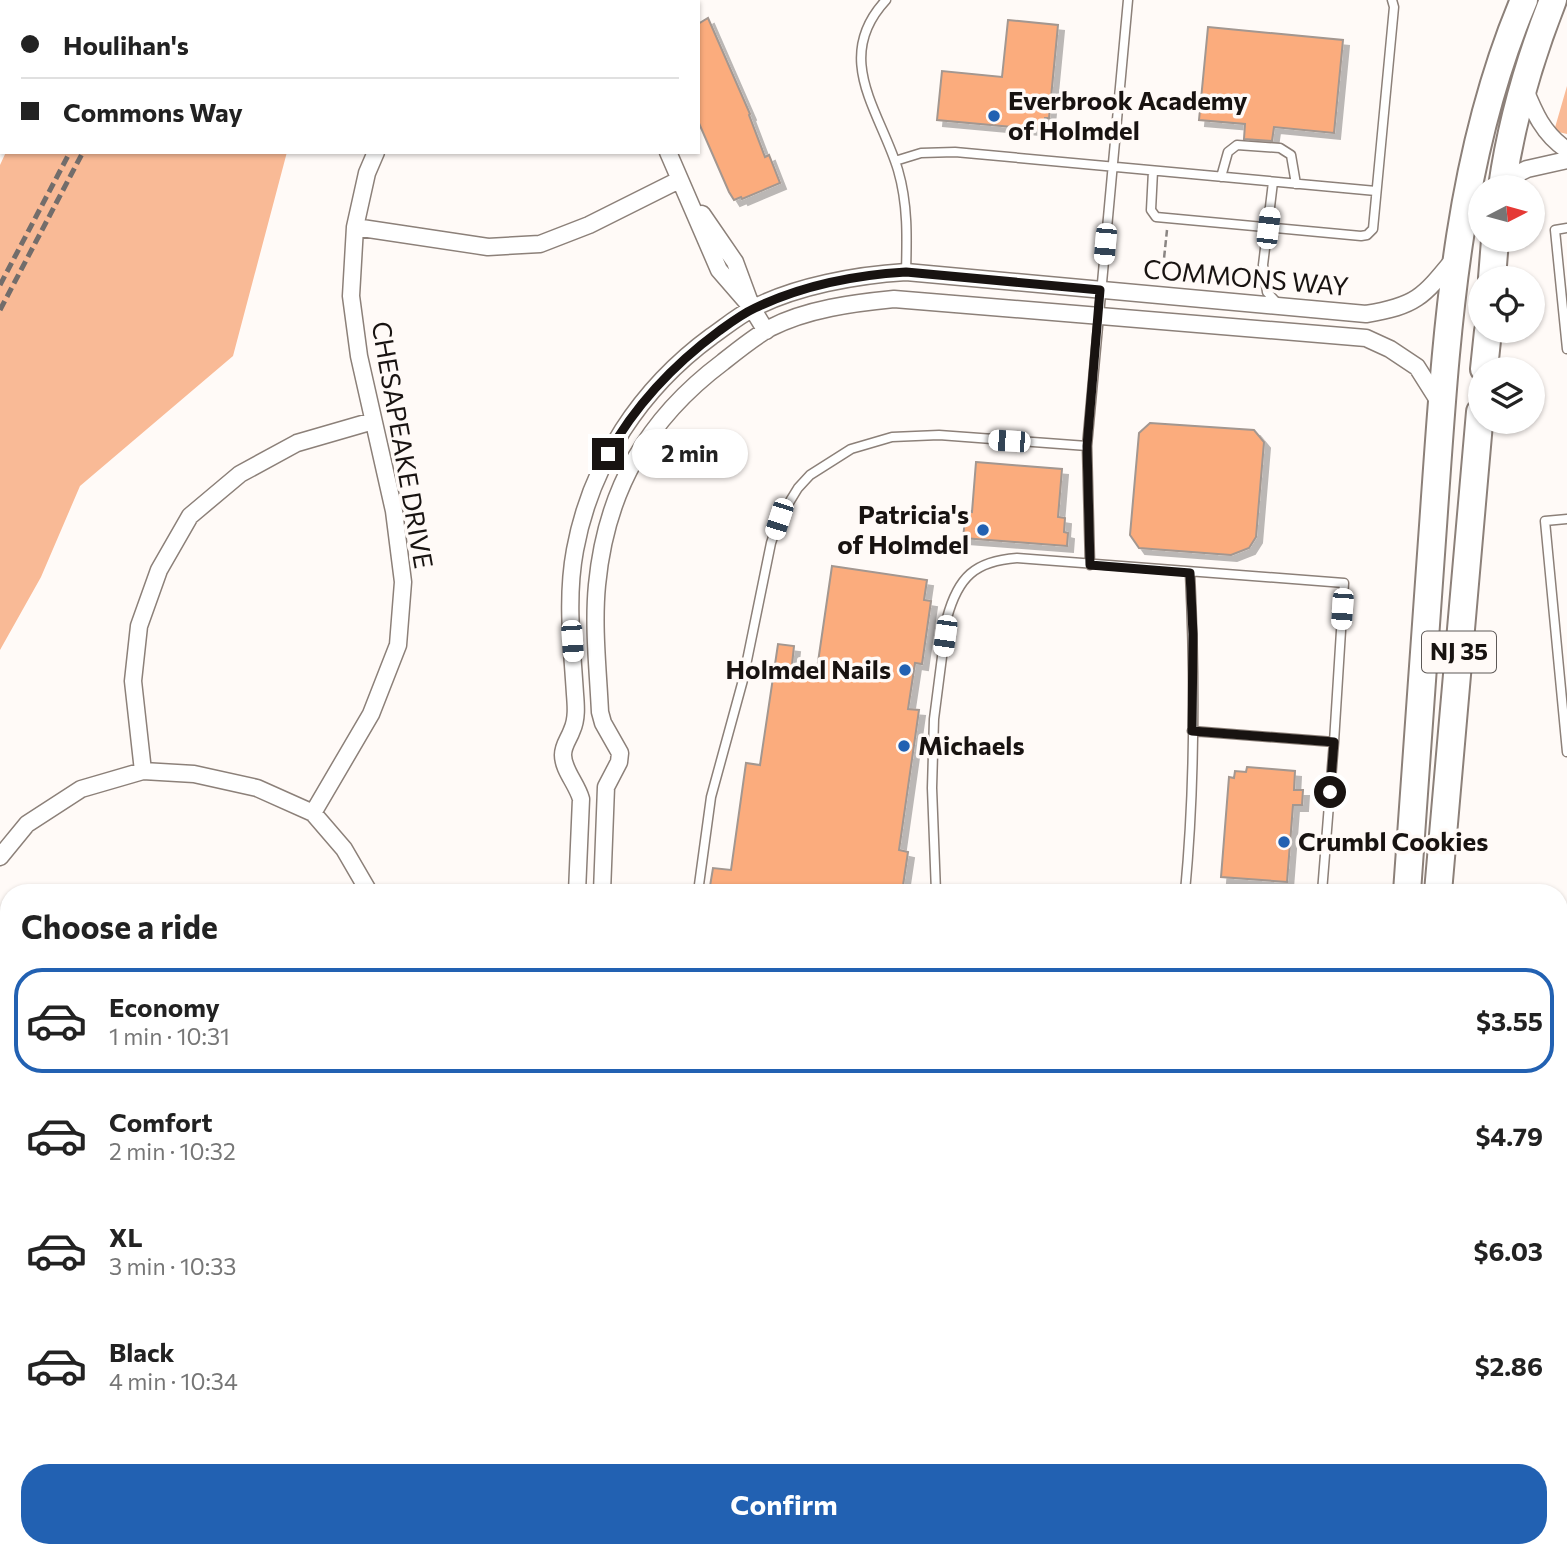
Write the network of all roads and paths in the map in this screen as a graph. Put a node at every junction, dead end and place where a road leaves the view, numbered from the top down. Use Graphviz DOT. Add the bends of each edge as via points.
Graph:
graph roads {
  1 [pos="886,0"];
  2 [pos="1128,0"];
  3 [pos="1392,0"];
  4 [pos="1524,0"];
  5 [pos="1553,0"];
  6 [pos="1523,86"];
  7 [pos="1567,150"];
  8 [pos="375,154"];
  9 [pos="669,154"];
  10 [pos="1567,160"];
  11 [pos="895,161"];
  12 [pos="1112,167"];
  13 [pos="1153,171"];
  14 [pos="1504,175"];
  15 [pos="1517,175"];
  16 [pos="1221,177"];
  17 [pos="679,180"];
  18 [pos="1273,182"];
  19 [pos="1296,184"];
  20 [pos="1376,191"];
  21 [pos="355,227"];
  22 [pos="1268,228"];
  23 [pos="1567,228"];
  24 [pos="1167,229"];
  25 [pos="1455,257"];
  26 [pos="1163,268"];
  27 [pos="906,272"];
  28 [pos="1100,290"];
  29 [pos="1280,306"];
  30 [pos="752,309"];
  31 [pos="1098,317"];
  32 [pos="766,331"];
  33 [pos="1567,349"];
  34 [pos="1441,406"];
  35 [pos="373,421"];
  36 [pos="1478,434"];
  37 [pos="1087,446"];
  38 [pos="1567,519"];
  39 [pos="1090,565"];
  40 [pos="1190,573"];
  41 [pos="1565,707"];
  42 [pos="1192,731"];
  43 [pos="1334,742"];
  44 [pos="1567,752"];
  45 [pos="143,771"];
  46 [pos="313,813"];
  47 [pos="0,857"];
  48 [pos="364,884"];
  49 [pos="577,884"];
  50 [pos="602,884"];
  51 [pos="699,884"];
  52 [pos="936,884"];
  53 [pos="1186,884"];
  54 [pos="1323,884"];
  55 [pos="1408,884"];
  56 [pos="1439,884"];
  1 -- 11 [label="lane" via="863,38 862,70 871,107"];
  2 -- 12 [label="lane"];
  3 -- 20 [label="lane"];
  4 -- 25 [label="highway, NJ 35" via="1485,113"];
  5 -- 6 [label="highway"];
  6 -- 7 [label="street" via="1539,122"];
  6 -- 14 [label="highway"];
  8 -- 21 [label="street, CHESAPEAKE DRIVE"];
  9 -- 17 [label="street"];
  10 -- 15 [label="street"];
  11 -- 12 [label="lane" via="943,151"];
  11 -- 27 [label="lane" via="904,192"];
  12 -- 13 [label="lane"];
  12 -- 28 [label="lane"];
  13 -- 16 [label="lane"];
  13 -- 22 [label="lane" via="1151,210 1156,218"];
  16 -- 18 [label="lane"];
  16 -- 19 [label="lane" via="1232,148 1280,148 1291,155"];
  17 -- 21 [label="street" via="540,244 488,247"];
  17 -- 30 [label="street" via="736,262"];
  18 -- 19 [label="lane"];
  18 -- 22 [label="lane"];
  19 -- 20 [label="lane"];
  20 -- 22 [label="lane" via="1373,229 1367,235"];
  21 -- 35 [label="street, CHESAPEAKE DRIVE" via="351,296"];
  22 -- 29 [label="lane" via="1264,279 1267,292"];
  23 -- 33 [label="lane" via="1555,230"];
  24 -- 26 [label="path"];
  25 -- 29 [label="street, COMMONS WAY" via="1426,294 1397,309 1366,314"];
  25 -- 34 [label="highway, NJ 35"];
  27 -- 28 [label="street, COMMONS WAY"];
  27 -- 30 [label="street, COMMONS WAY" via="803,290"];
  28 -- 29 [label="street, COMMONS WAY"];
  28 -- 31 [label="lane"];
  30 -- 32 [label="street"];
  30 -- 49 [label="street, COMMONS WAY" via="696,348 645,398 608,454 583,515 571,589 575,718 563,749 581,799"];
  31 -- 32 [label="street, COMMONS WAY" via="894,299 813,313"];
  31 -- 34 [label="street, COMMONS WAY" via="1366,338 1417,367"];
  31 -- 37 [label="lane"];
  32 -- 50 [label="street, COMMONS WAY" via="706,374 656,424 620,489 608,523 595,614 600,712 620,753 606,787"];
  34 -- 55 [label="highway, NJ 35"];
  35 -- 45 [label="street" via="297,443 240,474 190,516 159,570 139,626 133,681"];
  35 -- 46 [label="street, CHESAPEAKE DRIVE" via="394,511 403,582 398,645 371,714"];
  36 -- 56 [label="highway, NJ 35"];
  37 -- 39 [label="lane"];
  37 -- 51 [label="lane" via="939,435 892,437 851,449 798,488 771,543 743,680 711,797"];
  38 -- 41 [label="lane" via="1545,521"];
  39 -- 40 [label="lane"];
  39 -- 52 [label="lane" via="1017,558 982,564 951,602 934,719"];
  40 -- 42 [label="lane"];
  40 -- 43 [label="lane" via="1344,583"];
  41 -- 44 [label="lane"];
  42 -- 43 [label="lane"];
  42 -- 53 [label="lane"];
  43 -- 54 [label="lane"];
  45 -- 46 [label="street" via="194,774 257,788"];
  45 -- 47 [label="street" via="80,789 27,824"];
  46 -- 48 [label="street" via="344,849"];
}
